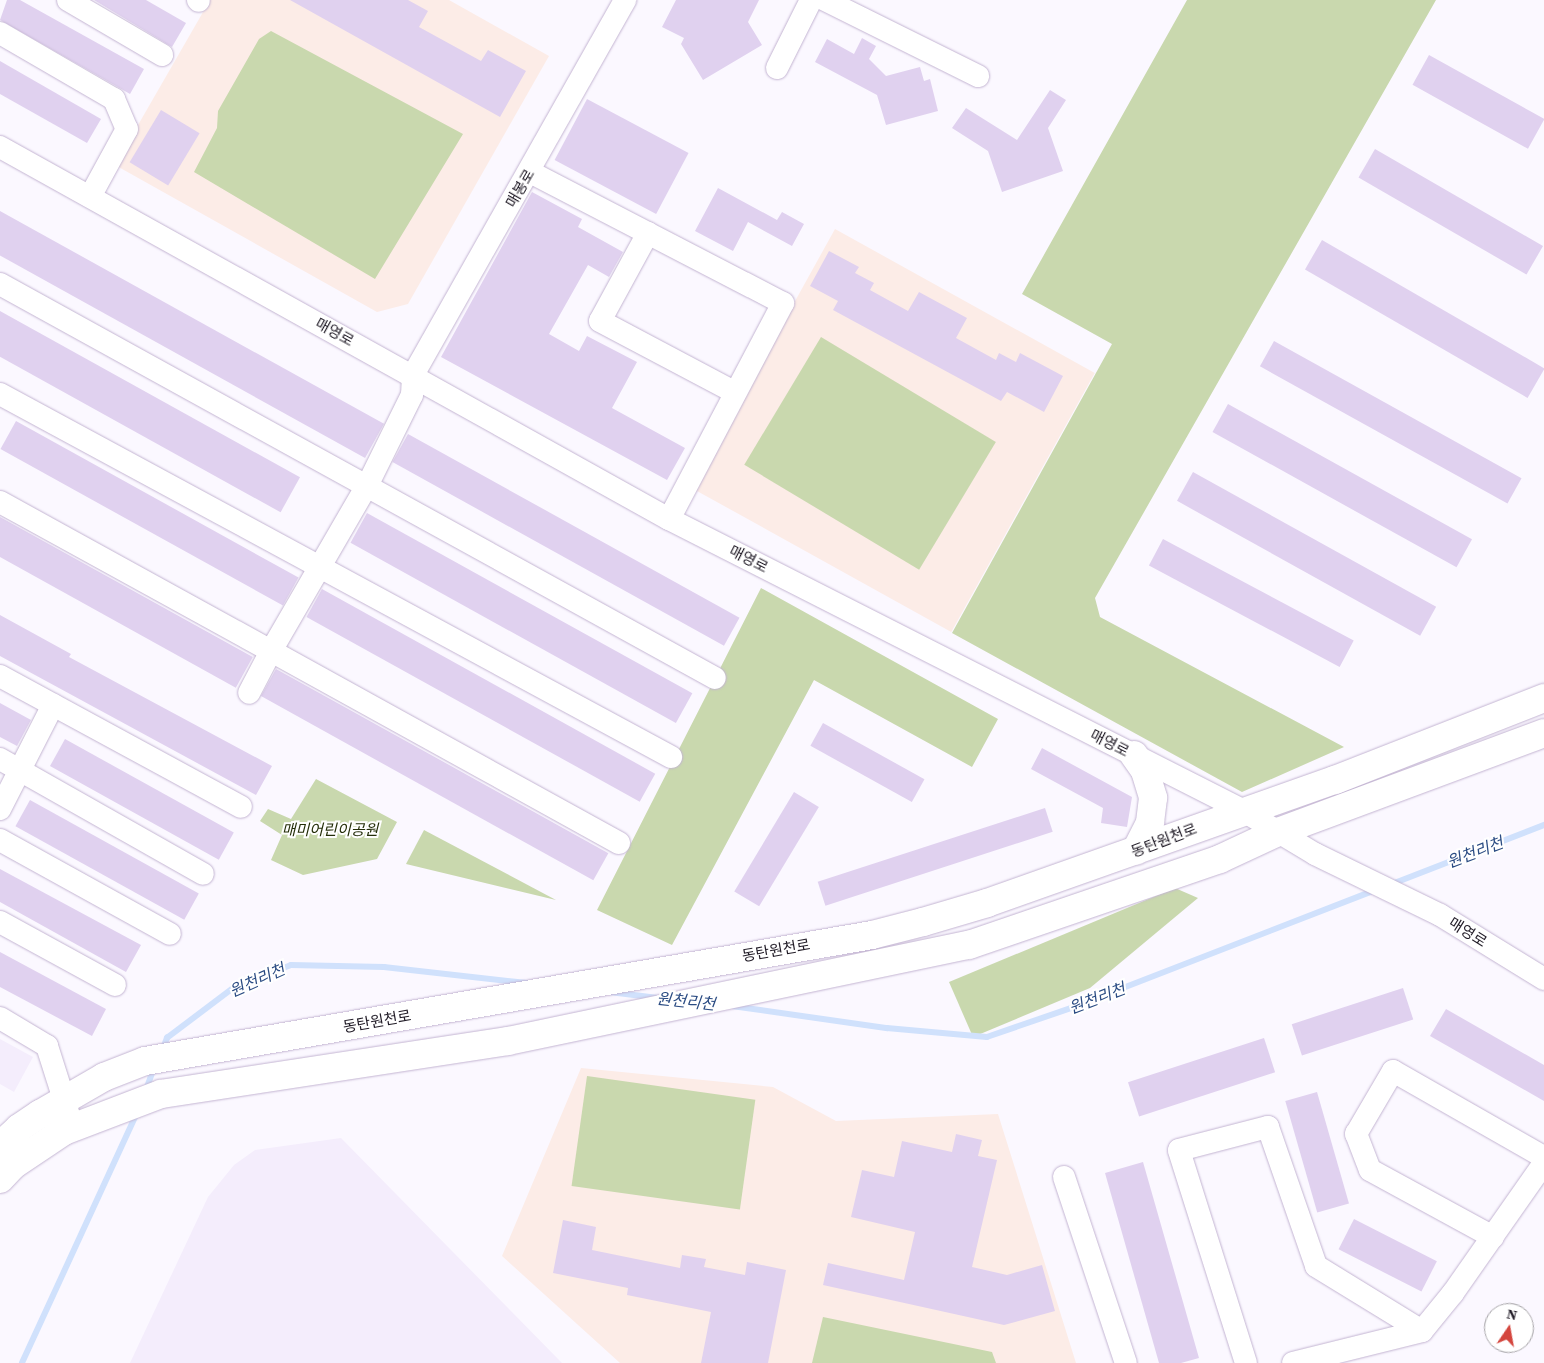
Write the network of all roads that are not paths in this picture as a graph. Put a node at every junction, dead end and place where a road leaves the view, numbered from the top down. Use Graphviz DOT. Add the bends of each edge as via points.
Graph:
graph roads {
  1 [pos="68,0"];
  2 [pos="625,0"];
  3 [pos="811,0"];
  4 [pos="825,0"];
  5 [pos="0,33"];
  6 [pos="162,55"];
  7 [pos="777,68"];
  8 [pos="978,76"];
  9 [pos="0,147"];
  10 [pos="530,172"];
  11 [pos="90,197"];
  12 [pos="648,233"];
  13 [pos="0,284"];
  14 [pos="413,375"];
  15 [pos="734,392"];
  16 [pos="0,394"];
  17 [pos="368,484"];
  18 [pos="0,502"];
  19 [pos="669,519"];
  20 [pos="319,569"];
  21 [pos="271,651"];
  22 [pos="0,676"];
  23 [pos="715,678"];
  24 [pos="249,693"];
  25 [pos="1544,698"];
  26 [pos="53,705"];
  27 [pos="1544,733"];
  28 [pos="1134,755"];
  29 [pos="671,758"];
  30 [pos="0,759"];
  31 [pos="21,771"];
  32 [pos="241,806"];
  33 [pos="0,809"];
  34 [pos="1242,810"];
  35 [pos="1278,832"];
  36 [pos="0,840"];
  37 [pos="620,843"];
  38 [pos="1136,851"];
  39 [pos="204,874"];
  40 [pos="0,922"];
  41 [pos="170,934"];
  42 [pos="1544,979"];
  43 [pos="115,985"];
  44 [pos="0,1018"];
  45 [pos="66,1099"];
  46 [pos="80,1125"];
  47 [pos="0,1146"];
  48 [pos="1544,1157"];
  49 [pos="1544,1163"];
  50 [pos="1064,1177"];
  51 [pos="0,1179"];
  52 [pos="1493,1237"];
  53 [pos="1422,1330"];
  54 [pos="1126,1363"];
  55 [pos="1246,1363"];
  56 [pos="1293,1363"];
  1 -- 6 [label="street"];
  2 -- 10 [label="street, 매봉로"];
  3 -- 7 [label="street"];
  4 -- 8 [label="street"];
  5 -- 11 [label="street" via="114,99 127,129"];
  9 -- 11 [label="street, 매영로"];
  10 -- 12 [label="street"];
  10 -- 14 [label="street, 매봉로"];
  11 -- 14 [label="street, 매영로"];
  12 -- 15 [label="street" via="600,321"];
  12 -- 15 [label="street" via="783,304"];
  13 -- 17 [label="street"];
  14 -- 17 [label="street" via="412,395"];
  14 -- 19 [label="street, 매영로"];
  15 -- 19 [label="street"];
  16 -- 20 [label="street"];
  17 -- 20 [label="street"];
  17 -- 23 [label="street"];
  18 -- 21 [label="street"];
  19 -- 28 [label="street, 매영로"];
  20 -- 21 [label="street"];
  20 -- 29 [label="street"];
  21 -- 24 [label="street"];
  21 -- 37 [label="street"];
  22 -- 26 [label="street"];
  25 -- 34 [label="main road, 동탄원천로" via="1335,780"];
  26 -- 31 [label="street"];
  26 -- 32 [label="street"];
  27 -- 35 [label="main road"];
  28 -- 34 [label="street, 매영로"];
  28 -- 38 [label="main road" via="1145,771 1153,798 1150,823"];
  30 -- 31 [label="street"];
  31 -- 33 [label="street"];
  31 -- 39 [label="street"];
  34 -- 35 [label="street, 매영로"];
  34 -- 38 [label="main road, 동탄원천로"];
  35 -- 42 [label="street, 매영로" via="1314,854 1440,915"];
  35 -- 46 [label="main road" via="1220,859 969,945 871,968 508,1041 162,1094"];
  36 -- 41 [label="street"];
  38 -- 45 [label="main road, 동탄원천로" via="923,922 872,935 145,1061 104,1077"];
  40 -- 43 [label="street"];
  44 -- 45 [label="street" via="46,1046"];
  45 -- 46 [label="street"];
  45 -- 47 [label="main road, 동탄원천로" via="19,1128"];
  46 -- 51 [label="main road" via="13,1165"];
  48 -- 52 [label="street" via="1393,1071 1356,1134 1370,1170"];
  49 -- 52 [label="street"];
  50 -- 54 [label="street"];
  52 -- 53 [label="street"];
  53 -- 55 [label="street" via="1316,1266 1268,1127 1179,1150"];
  53 -- 56 [label="street"];
}
